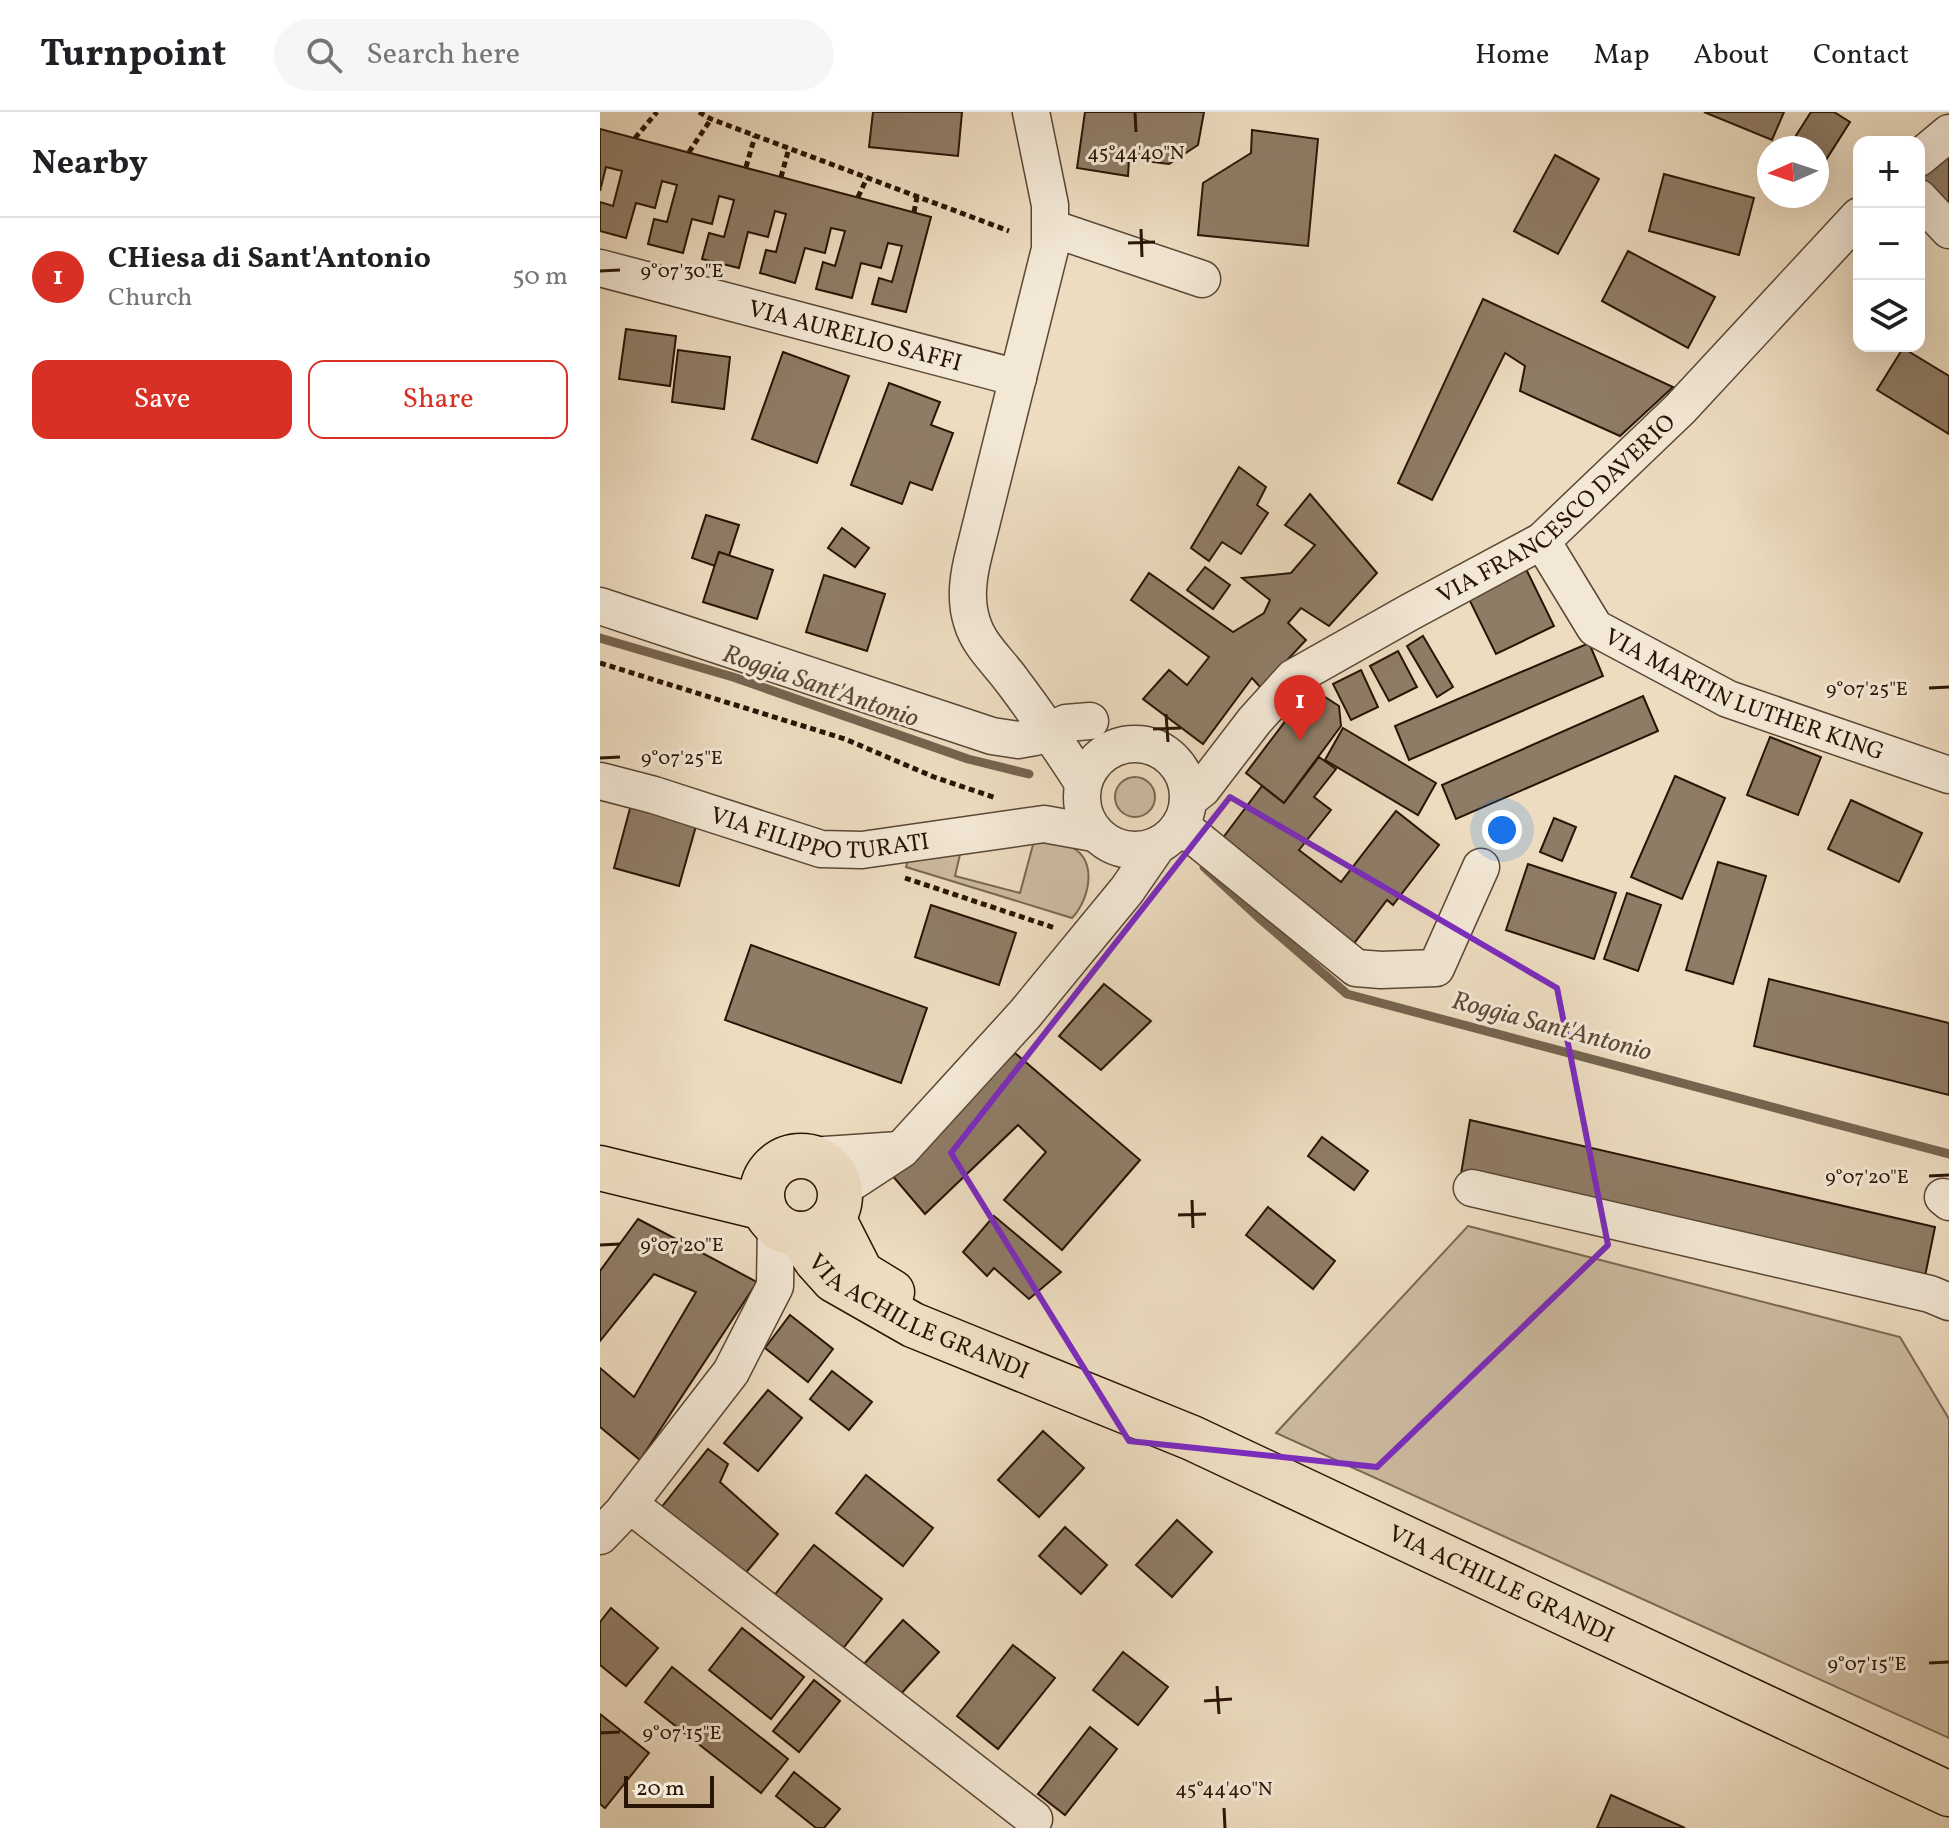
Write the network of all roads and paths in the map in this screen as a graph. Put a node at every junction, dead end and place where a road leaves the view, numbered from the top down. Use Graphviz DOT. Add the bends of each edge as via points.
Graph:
graph roads {
  1 [pos="657,112"];
  2 [pos="699,112"];
  3 [pos="1031,112"];
  4 [pos="711,119"];
  5 [pos="1949,133"];
  6 [pos="755,136"];
  7 [pos="635,138"];
  8 [pos="789,148"];
  9 [pos="689,152"];
  10 [pos="1925,153"];
  11 [pos="746,167"];
  12 [pos="781,177"];
  13 [pos="867,178"];
  14 [pos="858,197"];
  15 [pos="917,197"];
  16 [pos="1925,204"];
  17 [pos="914,212"];
  18 [pos="1853,222"];
  19 [pos="1051,228"];
  20 [pos="1949,230"];
  21 [pos="1009,231"];
  22 [pos="600,268"];
  23 [pos="1202,279"];
  24 [pos="1018,378"];
  25 [pos="1542,541"];
  26 [pos="600,606"];
  27 [pos="998,661"];
  28 [pos="600,663"];
  29 [pos="1090,721"];
  30 [pos="1049,730"];
  31 [pos="1125,744"];
  32 [pos="1949,775"];
  33 [pos="600,781"];
  34 [pos="1082,790"];
  35 [pos="1176,809"];
  36 [pos="1044,824"];
  37 [pos="1097,836"];
  38 [pos="1481,867"];
  39 [pos="894,874"];
  40 [pos="1094,928"];
  41 [pos="901,1150"];
  42 [pos="810,1156"];
  43 [pos="600,1168"];
  44 [pos="1472,1188"];
  45 [pos="797,1207"];
  46 [pos="1949,1302"];
  47 [pos="629,1504"];
  48 [pos="600,1536"];
  49 [pos="1949,1794"];
  50 [pos="1034,1819"];
  1 -- 7 [label="path"];
  2 -- 4 [label="path"];
  3 -- 19 [label="street"];
  4 -- 6 [label="path"];
  4 -- 9 [label="path"];
  5 -- 10 [label="street"];
  6 -- 8 [label="path"];
  6 -- 11 [label="path"];
  8 -- 12 [label="path"];
  8 -- 13 [label="path"];
  13 -- 14 [label="path"];
  13 -- 15 [label="path"];
  15 -- 17 [label="path"];
  15 -- 21 [label="path"];
  16 -- 20 [label="street"];
  18 -- 25 [label="street, VIA FRANCESCO DAVERIO" via="1680,409"];
  19 -- 23 [label="street"];
  19 -- 24 [label="street"];
  22 -- 24 [label="street, VIA AURELIO SAFFI"];
  24 -- 27 [label="street" via="968,591 971,620 982,645"];
  25 -- 32 [label="street, VIA MARTIN LUTHER KING" via="1595,628 1728,699"];
  25 -- 35 [label="street, VIA FRANCESCO DAVERIO" via="1293,678 1222,760 1195,768"];
  26 -- 30 [label="street" via="992,736 1018,740"];
  27 -- 29 [label="street"];
  27 -- 30 [label="street"];
  28 -- 36 [label="path" via="845,739 1017,805"];
  29 -- 30 [label="street"];
  29 -- 31 [label="street"];
  30 -- 34 [label="street"];
  31 -- 34 [label="street" via="1099,758"];
  31 -- 35 [label="street" via="1169,755"];
  33 -- 36 [label="street, VIA FILIPPO TURATI" via="821,849 862,850"];
  34 -- 36 [label="street, VIA FILIPPO TURATI" via="1067,811"];
  34 -- 37 [label="street" via="1087,823"];
  35 -- 37 [label="street" via="1144,850 1128,850"];
  35 -- 38 [label="street" via="1356,968 1436,968"];
  35 -- 40 [label="street" via="1127,890"];
  36 -- 37 [label="street, VIA FILIPPO TURATI"];
  37 -- 40 [label="street" via="1107,881"];
  39 -- 40 [label="path"];
  40 -- 41 [label="street" via="1025,1014"];
  41 -- 42 [label="street"];
  41 -- 45 [label="street"];
  42 -- 45 [label="main road, VIA ACHILLE GRANDI" via="835,1174"];
  43 -- 45 [label="main road"];
  44 -- 46 [label="street"];
  45 -- 47 [label="street" via="775,1286 731,1372"];
  45 -- 49 [label="main road, VIA ACHILLE GRANDI" via="861,1273 1052,1380 1192,1438"];
  47 -- 48 [label="street"];
  47 -- 50 [label="street"];
}
